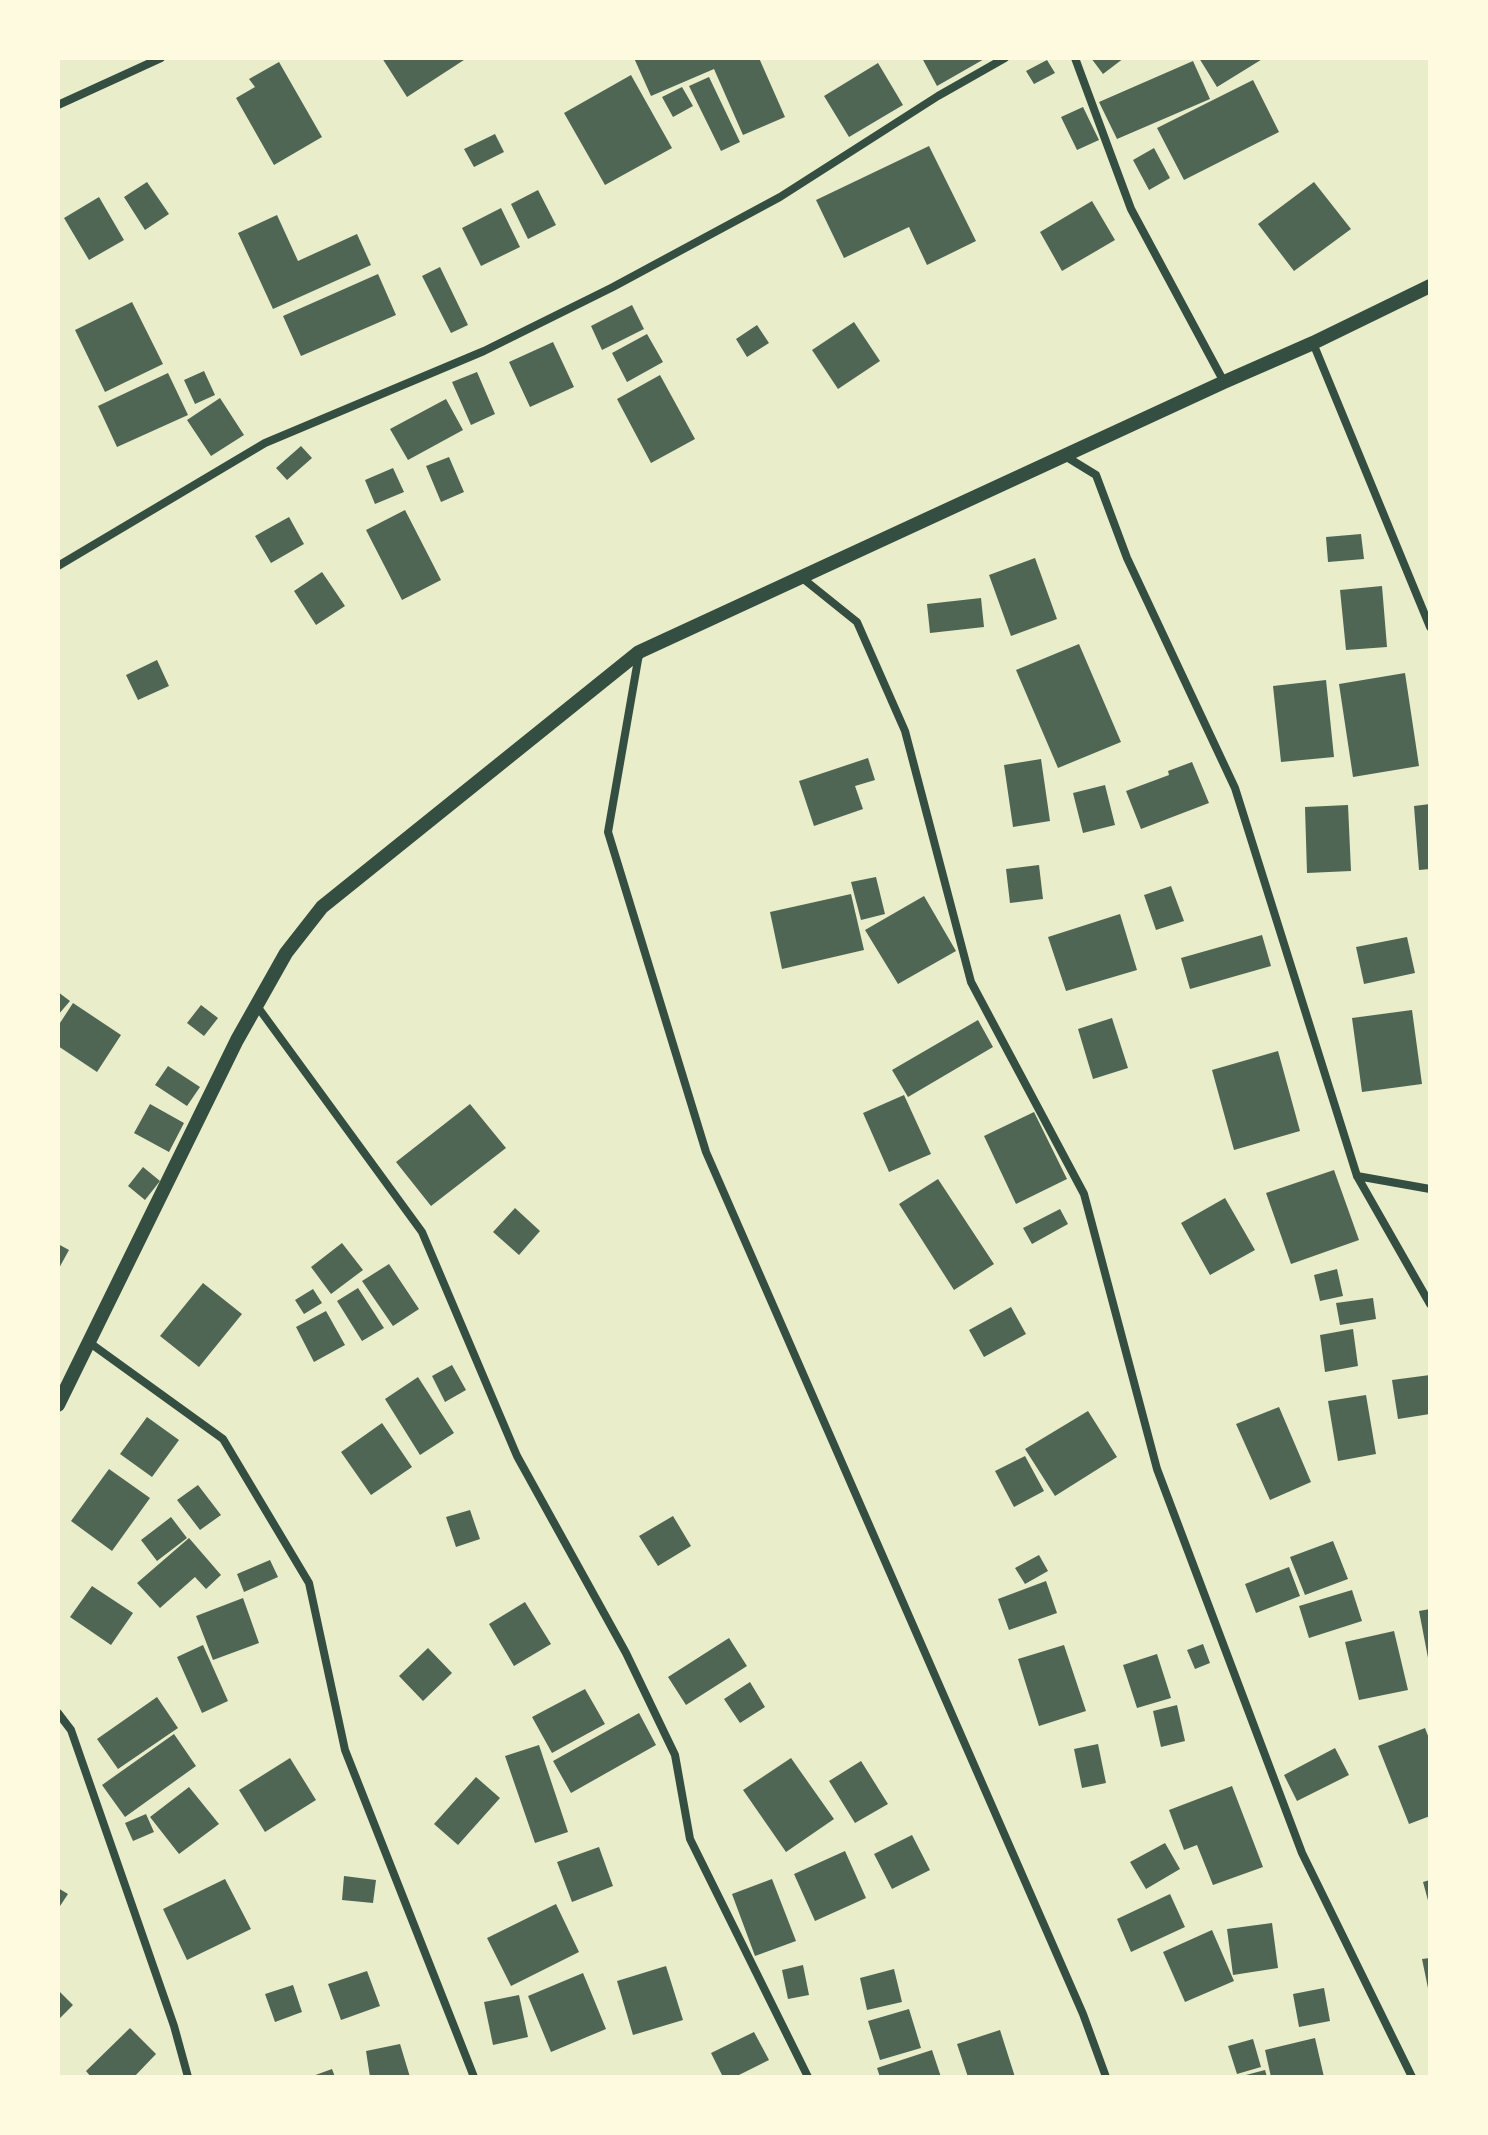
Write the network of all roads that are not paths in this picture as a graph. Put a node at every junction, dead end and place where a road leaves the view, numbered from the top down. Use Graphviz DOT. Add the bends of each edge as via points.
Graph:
graph roads {
  1 [pos="161,58"];
  2 [pos="1005,58"];
  3 [pos="1075,58"];
  4 [pos="58,105"];
  5 [pos="1430,286"];
  6 [pos="1313,343"];
  7 [pos="1224,382"];
  8 [pos="1064,456"];
  9 [pos="58,566"];
  10 [pos="800,576"];
  11 [pos="1430,627"];
  12 [pos="639,652"];
  13 [pos="257,1006"];
  14 [pos="1357,1176"];
  15 [pos="1430,1189"];
  16 [pos="1430,1304"];
  17 [pos="90,1343"];
  18 [pos="58,1405"];
  19 [pos="58,1713"];
  20 [pos="188,2077"];
  21 [pos="474,2077"];
  22 [pos="808,2077"];
  23 [pos="1106,2077"];
  24 [pos="1412,2077"];
  1 -- 4 [label="street"];
  2 -- 9 [label="street" via="780,197 613,287 484,351 265,443"];
  3 -- 7 [label="street" via="1131,209"];
  5 -- 6 [label="street"];
  6 -- 7 [label="street"];
  6 -- 11 [label="street"];
  7 -- 8 [label="street"];
  8 -- 10 [label="street"];
  8 -- 14 [label="street" via="1096,475 1127,558 1235,788"];
  10 -- 12 [label="street"];
  10 -- 24 [label="street" via="857,622 905,731 971,982 1084,1194 1157,1469 1302,1853"];
  12 -- 13 [label="street" via="322,907 286,953"];
  12 -- 23 [label="street" via="608,832 706,1152"];
  13 -- 17 [label="street"];
  13 -- 22 [label="street" via="422,1232 517,1456 626,1653 675,1755 690,1839"];
  14 -- 15 [label="street"];
  14 -- 16 [label="street"];
  17 -- 18 [label="street"];
  17 -- 21 [label="street" via="223,1439 309,1583 345,1750"];
  19 -- 20 [label="street" via="71,1730"];
}
